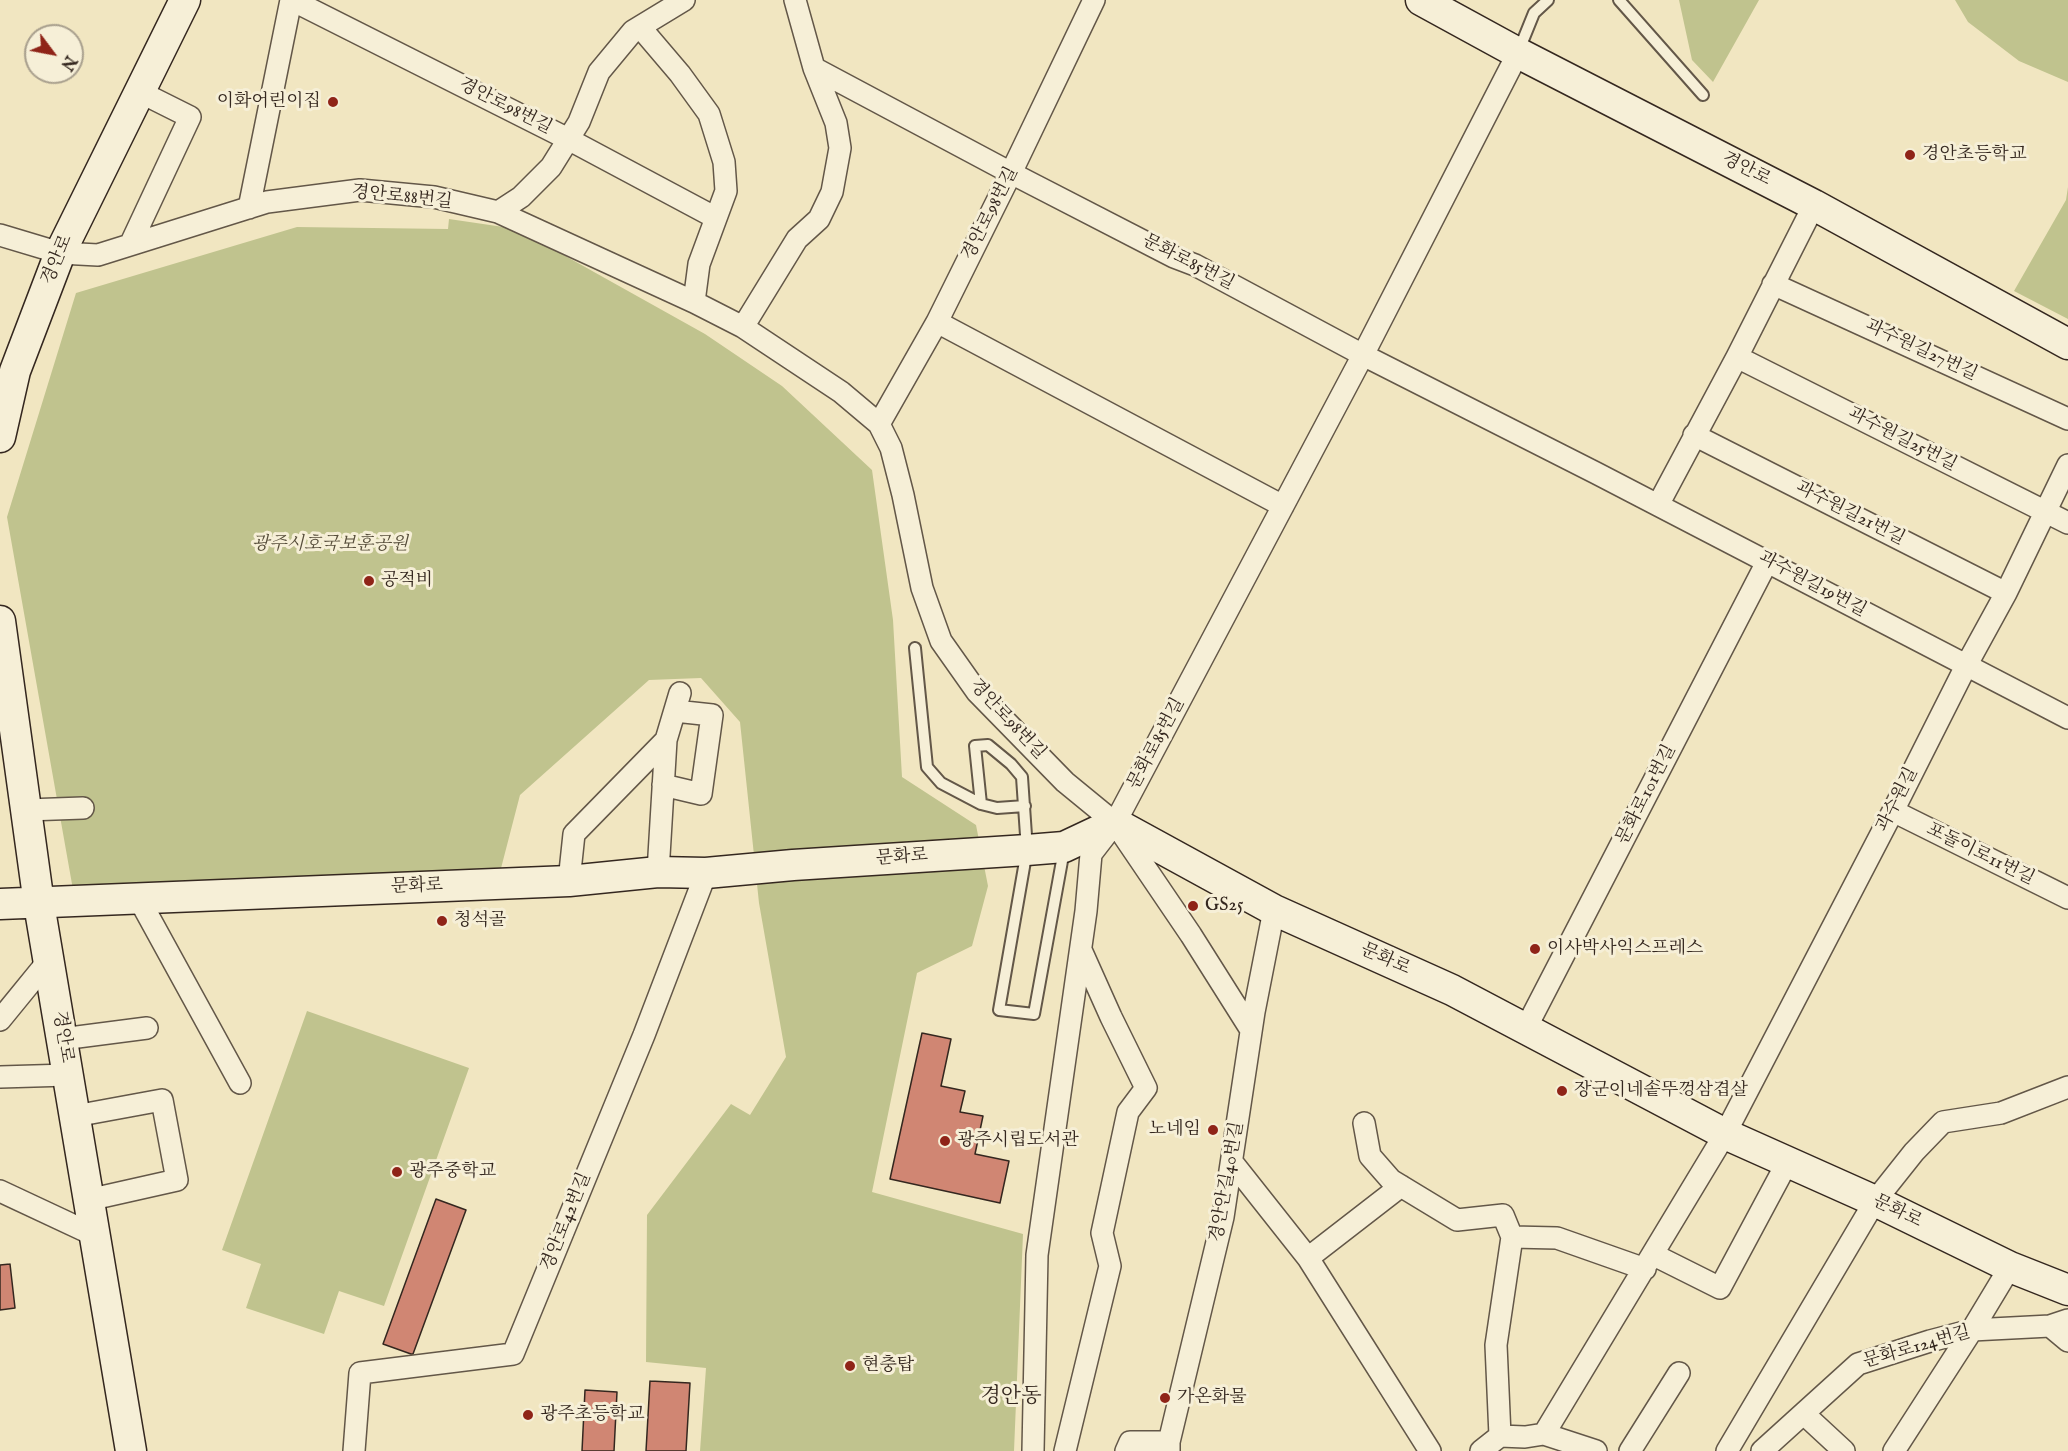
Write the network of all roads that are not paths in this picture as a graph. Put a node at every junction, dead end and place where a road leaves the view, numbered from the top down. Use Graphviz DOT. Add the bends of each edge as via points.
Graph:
graph roads {
  1 [pos="185,0"];
  2 [pos="292,0"];
  3 [pos="684,0"];
  4 [pos="795,0"];
  5 [pos="1421,0"];
  6 [pos="1548,0"];
  7 [pos="1619,0"];
  8 [pos="1086,3"];
  9 [pos="640,27"];
  10 [pos="1518,53"];
  11 [pos="814,68"];
  12 [pos="140,92"];
  13 [pos="1703,95"];
  14 [pos="568,139"];
  15 [pos="1011,173"];
  16 [pos="1814,205"];
  17 [pos="249,208"];
  18 [pos="498,212"];
  19 [pos="716,218"];
  20 [pos="0,235"];
  21 [pos="131,243"];
  22 [pos="60,253"];
  23 [pos="1773,284"];
  24 [pos="694,302"];
  25 [pos="937,322"];
  26 [pos="743,327"];
  27 [pos="2068,344"];
  28 [pos="1363,356"];
  29 [pos="1737,357"];
  30 [pos="2068,419"];
  31 [pos="879,424"];
  32 [pos="1694,435"];
  33 [pos="0,437"];
  34 [pos="2068,465"];
  35 [pos="1658,505"];
  36 [pos="1283,506"];
  37 [pos="2046,512"];
  38 [pos="2068,523"];
  39 [pos="1767,562"];
  40 [pos="2006,592"];
  41 [pos="0,621"];
  42 [pos="915,648"];
  43 [pos="1966,666"];
  44 [pos="2068,718"];
  45 [pos="666,740"];
  46 [pos="663,785"];
  47 [pos="981,804"];
  48 [pos="1025,806"];
  49 [pos="83,808"];
  50 [pos="27,810"];
  51 [pos="1893,811"];
  52 [pos="1115,823"];
  53 [pos="1064,847"];
  54 [pos="1027,850"];
  55 [pos="658,872"];
  56 [pos="706,873"];
  57 [pos="569,881"];
  58 [pos="2068,898"];
  59 [pos="139,899"];
  60 [pos="0,904"];
  61 [pos="39,904"];
  62 [pos="1274,910"];
  63 [pos="1081,950"];
  64 [pos="49,960"];
  65 [pos="0,1020"];
  66 [pos="147,1028"];
  67 [pos="1526,1028"];
  68 [pos="1251,1030"];
  69 [pos="62,1039"];
  70 [pos="68,1075"];
  71 [pos="0,1077"];
  72 [pos="240,1083"];
  73 [pos="2068,1087"];
  74 [pos="75,1116"];
  75 [pos="1364,1123"];
  76 [pos="1725,1134"];
  77 [pos="1788,1161"];
  78 [pos="1232,1162"];
  79 [pos="1401,1186"];
  80 [pos="0,1191"];
  81 [pos="88,1200"];
  82 [pos="1875,1202"];
  83 [pos="94,1235"];
  84 [pos="1512,1237"];
  85 [pos="1308,1258"];
  86 [pos="1649,1262"];
  87 [pos="2010,1267"];
  88 [pos="2068,1290"];
  89 [pos="2059,1323"];
  90 [pos="1972,1330"];
  91 [pos="2068,1341"];
  92 [pos="1679,1373"];
  93 [pos="1804,1414"];
  94 [pos="1544,1434"];
  95 [pos="1500,1436"];
  96 [pos="1169,1446"];
  97 [pos="131,1451"];
  98 [pos="354,1451"];
  99 [pos="1033,1451"];
  100 [pos="1065,1451"];
  101 [pos="1126,1451"];
  102 [pos="1430,1451"];
  103 [pos="1481,1451"];
  104 [pos="1596,1451"];
  105 [pos="1630,1451"];
  106 [pos="1727,1451"];
  107 [pos="1762,1451"];
  108 [pos="1844,1451"];
  109 [pos="1894,1451"];
  1 -- 12 [label="street, 경안로"];
  2 -- 14 [label="street, 경안로98번길"];
  2 -- 17 [label="street, 경안로98번길"];
  3 -- 9 [label="street"];
  4 -- 11 [label="street"];
  5 -- 10 [label="street, 경안로"];
  6 -- 10 [label="lane" via="1534,13"];
  7 -- 13 [label="lane"];
  8 -- 15 [label="street, 경안로98번길"];
  9 -- 14 [label="street" via="599,72"];
  9 -- 19 [label="street" via="709,114 724,162 726,191"];
  10 -- 16 [label="street, 경안로"];
  10 -- 28 [label="street, 문화로85번길"];
  11 -- 15 [label="street, 문화로85번길"];
  11 -- 26 [label="street" via="836,123 840,148 832,192 819,219 797,239"];
  12 -- 21 [label="street" via="190,117"];
  12 -- 22 [label="street, 경안로"];
  14 -- 18 [label="street" via="551,167 521,197"];
  14 -- 19 [label="street, 경안로98번길"];
  15 -- 25 [label="street, 경안로98번길"];
  15 -- 28 [label="street, 문화로85번길" via="1195,265"];
  16 -- 23 [label="street"];
  16 -- 27 [label="street, 경안로"];
  17 -- 18 [label="street, 경안로88번길" via="267,202 360,190 434,197"];
  17 -- 21 [label="street, 경안로88번길"];
  18 -- 24 [label="street, 경안로88번길"];
  19 -- 24 [label="street" via="699,264"];
  20 -- 22 [label="street, 경안로88번길"];
  21 -- 22 [label="street, 경안로88번길" via="98,255"];
  22 -- 33 [label="street, 경안로" via="15,371"];
  23 -- 29 [label="street"];
  23 -- 30 [label="street, 과수원길27번길"];
  24 -- 26 [label="street, 경안로98번길"];
  25 -- 31 [label="street, 경안로98번길"];
  25 -- 36 [label="street"];
  26 -- 31 [label="street, 경안로98번길" via="842,392"];
  28 -- 35 [label="street, 과수원길19번길"];
  28 -- 36 [label="street, 문화로85번길"];
  29 -- 32 [label="street"];
  29 -- 37 [label="street, 과수원길25번길"];
  31 -- 52 [label="street, 경안로98번길" via="891,448 922,588 941,641 977,692 1065,782"];
  32 -- 35 [label="street"];
  32 -- 40 [label="street, 과수원길21번길"];
  34 -- 37 [label="street, 과수원길"];
  35 -- 39 [label="street, 과수원길19번길"];
  36 -- 52 [label="street, 문화로85번길"];
  37 -- 38 [label="street, 과수원길25번길"];
  37 -- 40 [label="street, 과수원길"];
  39 -- 43 [label="street, 과수원길19번길"];
  39 -- 67 [label="street, 문화로101번길"];
  40 -- 43 [label="street, 과수원길"];
  41 -- 50 [label="street, 경안로"];
  42 -- 47 [label="lane" via="927,767 941,783"];
  43 -- 44 [label="street, 과수원길19번길"];
  43 -- 51 [label="street, 과수원길"];
  45 -- 46 [label="street"];
  45 -- 46 [label="street" via="677,702 712,715 701,794"];
  45 -- 57 [label="street" via="574,834"];
  46 -- 55 [label="street"];
  47 -- 48 [label="lane" via="997,808"];
  47 -- 48 [label="lane" via="975,746 988,745 1022,777"];
  48 -- 54 [label="lane"];
  49 -- 50 [label="street"];
  50 -- 61 [label="street, 경안로"];
  51 -- 58 [label="street, 포돌이로11번길"];
  51 -- 76 [label="street, 과수원길"];
  52 -- 53 [label="street, 문화로"];
  52 -- 62 [label="street, 문화로"];
  52 -- 63 [label="street, 문화로85번길" via="1091,854"];
  52 -- 68 [label="street, 경안로98번길"];
  53 -- 54 [label="street, 문화로"];
  53 -- 54 [label="lane" via="1034,1014 999,1010"];
  54 -- 56 [label="street, 문화로"];
  55 -- 56 [label="street, 문화로"];
  55 -- 57 [label="street, 문화로"];
  56 -- 98 [label="street, 경안로42번길" via="513,1354 360,1373"];
  57 -- 59 [label="street, 문화로"];
  59 -- 61 [label="street, 문화로"];
  59 -- 72 [label="street"];
  60 -- 61 [label="street, 문화로"];
  61 -- 64 [label="street, 경안로"];
  62 -- 67 [label="street, 문화로" via="1452,990"];
  62 -- 68 [label="street, 경안안길40번길"];
  63 -- 99 [label="street, 문화로85번길" via="1037,1255"];
  63 -- 100 [label="street" via="1146,1088 1128,1112 1102,1233 1110,1266"];
  64 -- 65 [label="street"];
  64 -- 69 [label="street, 경안로"];
  66 -- 69 [label="street"];
  67 -- 76 [label="street, 문화로"];
  68 -- 78 [label="street, 경안안길40번길"];
  69 -- 70 [label="street, 경안로"];
  70 -- 71 [label="street"];
  70 -- 74 [label="street, 경안로"];
  73 -- 82 [label="street" via="2001,1113 1943,1122"];
  74 -- 81 [label="street, 경안로"];
  74 -- 81 [label="street" via="162,1100 177,1180"];
  75 -- 79 [label="street" via="1370,1156"];
  76 -- 77 [label="street, 문화로"];
  76 -- 86 [label="street"];
  77 -- 82 [label="street, 문화로"];
  77 -- 86 [label="street" via="1720,1288"];
  78 -- 85 [label="street"];
  78 -- 96 [label="street, 경안안길40번길" via="1223,1217"];
  79 -- 84 [label="street" via="1457,1220 1503,1215"];
  79 -- 85 [label="street"];
  80 -- 83 [label="street"];
  81 -- 83 [label="street, 경안로"];
  82 -- 87 [label="street, 문화로"];
  82 -- 106 [label="street"];
  83 -- 97 [label="street, 경안로"];
  84 -- 86 [label="street" via="1557,1238"];
  84 -- 95 [label="street" via="1496,1346"];
  85 -- 102 [label="street"];
  86 -- 94 [label="street"];
  87 -- 88 [label="street, 문화로"];
  87 -- 90 [label="street"];
  89 -- 90 [label="street, 문화로124번길"];
  89 -- 91 [label="street"];
  90 -- 93 [label="street, 문화로124번길" via="1858,1364"];
  90 -- 109 [label="street"];
  92 -- 105 [label="street"];
  93 -- 107 [label="street, 문화로124번길"];
  93 -- 108 [label="street"];
  94 -- 95 [label="street"];
  94 -- 104 [label="street"];
  95 -- 103 [label="street"];
  96 -- 101 [label="street" via="1130,1442"];
}
